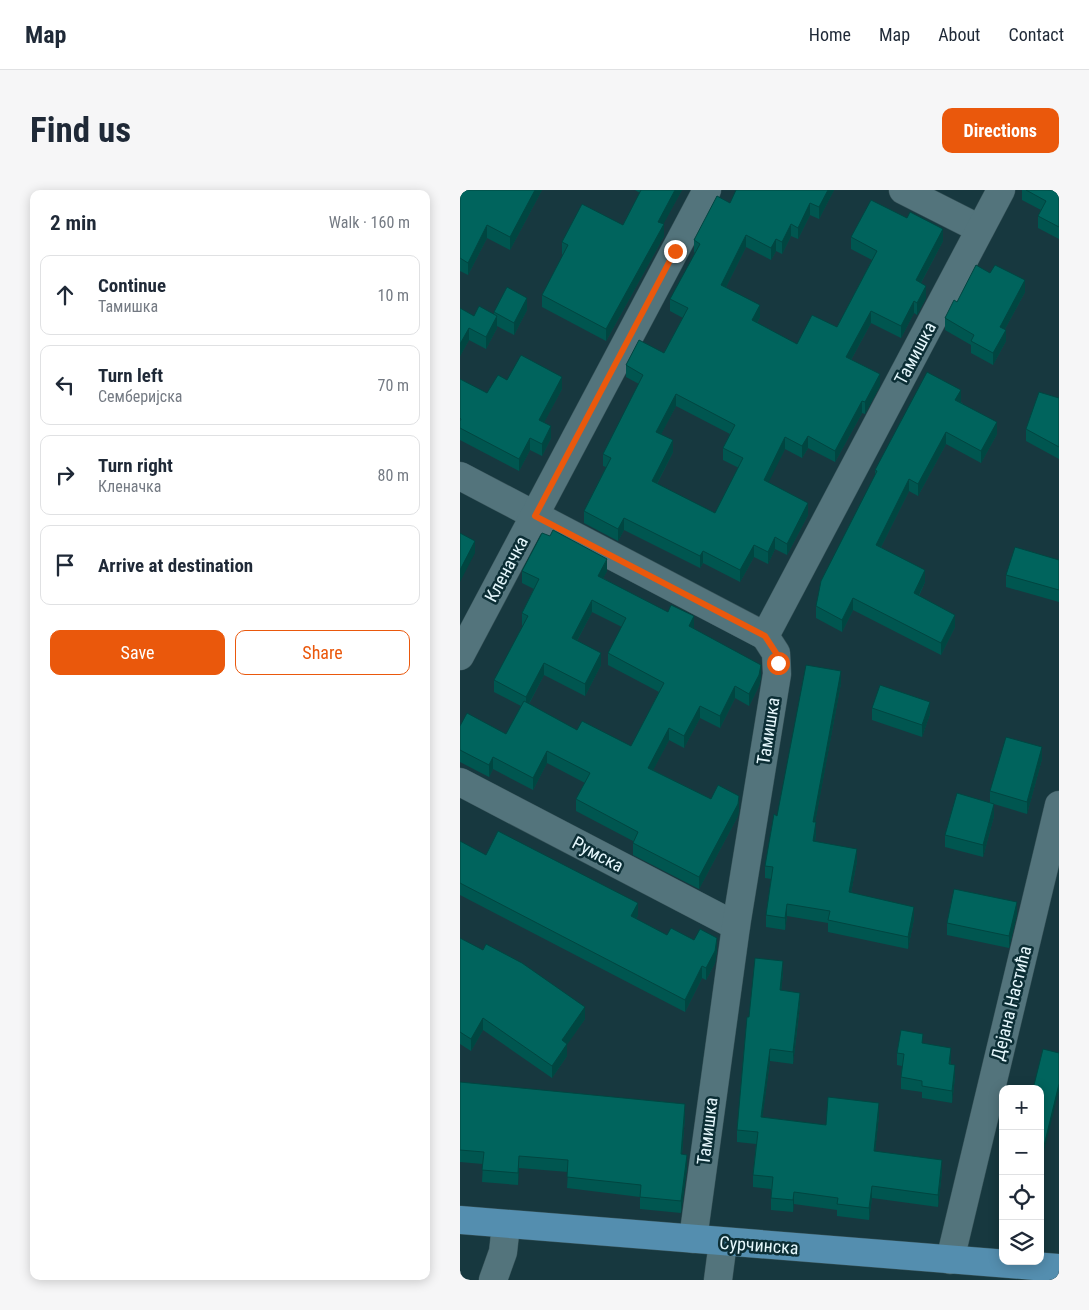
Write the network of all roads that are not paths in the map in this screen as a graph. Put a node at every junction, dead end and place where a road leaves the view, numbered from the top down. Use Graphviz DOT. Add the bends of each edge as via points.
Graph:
graph roads {
  1 [pos="707,190"];
  2 [pos="903,190"];
  3 [pos="1001,190"];
  4 [pos="980,230"];
  5 [pos="460,476"];
  6 [pos="535,516"];
  7 [pos="765,636"];
  8 [pos="460,656"];
  9 [pos="460,782"];
  10 [pos="1059,805"];
  11 [pos="736,926"];
  12 [pos="460,1220"];
  13 [pos="506,1224"];
  14 [pos="693,1239"];
  15 [pos="723,1242"];
  16 [pos="950,1260"];
  17 [pos="1059,1268"];
  18 [pos="1006,1272"];
  19 [pos="493,1280"];
  20 [pos="718,1280"];
  1 -- 6 [label="street, Кленачка"];
  2 -- 4 [label="street"];
  3 -- 4 [label="street, Тамишка"];
  4 -- 7 [label="street, Тамишка"];
  5 -- 6 [label="street"];
  6 -- 7 [label="street"];
  6 -- 8 [label="street, Кленачка"];
  7 -- 11 [label="street, Тамишка" via="776,653 777,674"];
  9 -- 11 [label="street, Румска"];
  10 -- 16 [label="street, Дејана Настића"];
  11 -- 14 [label="street, Тамишка"];
  12 -- 13 [label="main road, Сурчинска"];
  13 -- 14 [label="main road, Сурчинска"];
  13 -- 19 [label="street" via="503,1252"];
  14 -- 15 [label="main road, Сурчинска"];
  15 -- 16 [label="main road, Сурчинска"];
  15 -- 20 [label="street"];
  16 -- 18 [label="main road, Сурчинска"];
  17 -- 18 [label="main road, Сурчинска"];
}
